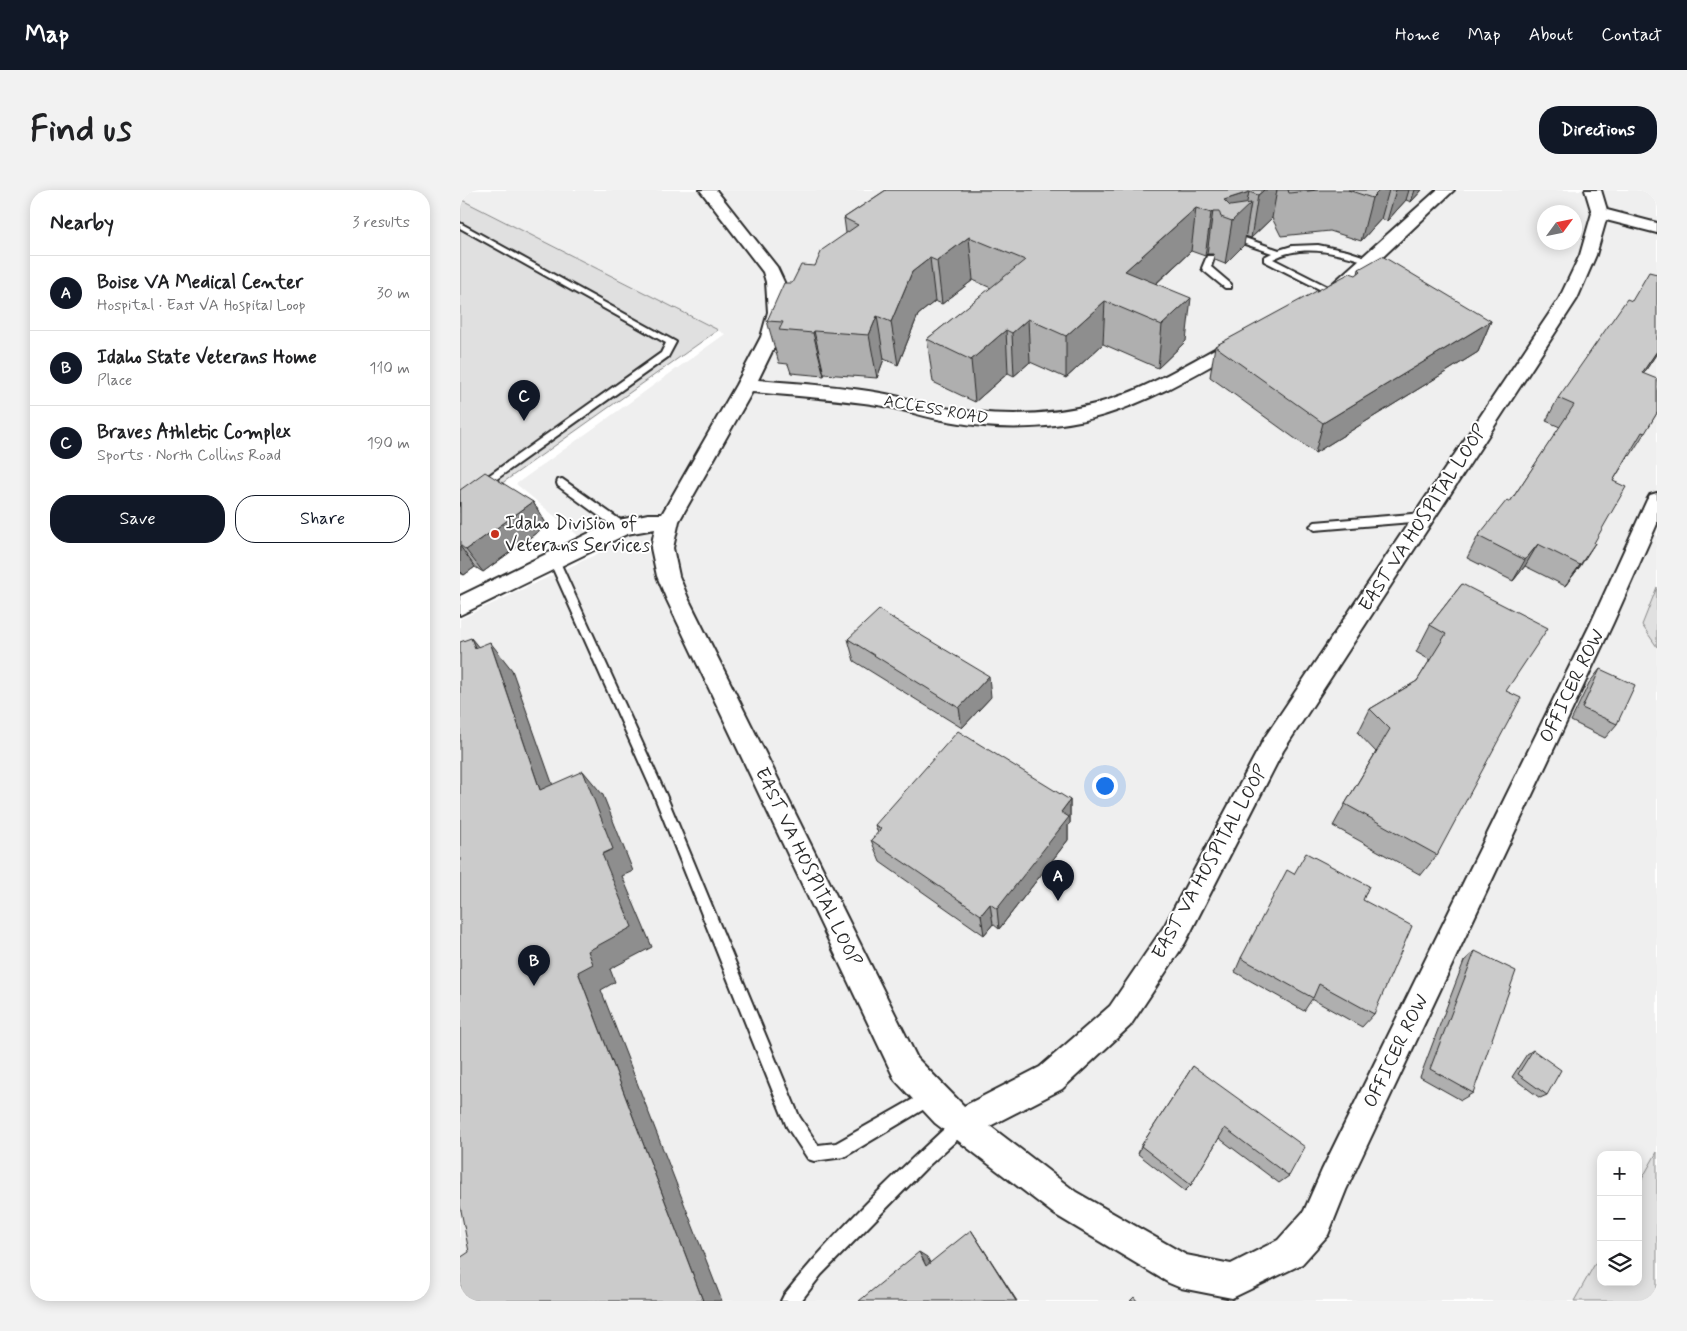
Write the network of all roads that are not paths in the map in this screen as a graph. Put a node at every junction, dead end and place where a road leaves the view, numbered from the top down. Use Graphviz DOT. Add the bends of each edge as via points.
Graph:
graph roads {
  1 [pos="708,190"];
  2 [pos="1446,190"];
  3 [pos="1593,190"];
  4 [pos="1600,214"];
  5 [pos="460,225"];
  6 [pos="1657,228"];
  7 [pos="1223,244"];
  8 [pos="1278,252"];
  9 [pos="1210,258"];
  10 [pos="1371,260"];
  11 [pos="1228,286"];
  12 [pos="1340,298"];
  13 [pos="1310,306"];
  14 [pos="1261,332"];
  15 [pos="746,385"];
  16 [pos="562,483"];
  17 [pos="1657,500"];
  18 [pos="460,501"];
  19 [pos="1424,517"];
  20 [pos="668,521"];
  21 [pos="1315,526"];
  22 [pos="622,527"];
  23 [pos="554,560"];
  24 [pos="460,606"];
  25 [pos="932,1097"];
  26 [pos="962,1124"];
  27 [pos="790,1301"];
  1 -- 15 [label="street, EAST VA HOSPITAL LOOP" via="767,264 775,282 777,312 770,337"];
  2 -- 10 [label="street"];
  3 -- 4 [label="street"];
  4 -- 6 [label="street"];
  4 -- 19 [label="street, EAST VA HOSPITAL LOOP" via="1588,255 1568,299"];
  5 -- 18 [label="lane" via="671,342 665,355"];
  7 -- 8 [label="lane" via="1242,240"];
  8 -- 10 [label="lane" via="1302,246 1322,247"];
  8 -- 12 [label="lane" via="1267,259"];
  9 -- 11 [label="lane" via="1206,268"];
  10 -- 12 [label="street"];
  12 -- 13 [label="street"];
  14 -- 15 [label="street, ACCESS ROAD" via="1146,393 1097,410 1056,418 977,420 887,400"];
  15 -- 20 [label="street, EAST VA HOSPITAL LOOP"];
  16 -- 22 [label="lane"];
  17 -- 26 [label="street, OFFICER ROW" via="1602,622 1333,1181 1316,1223 1290,1252 1232,1281 1181,1271 1065,1203"];
  19 -- 21 [label="lane"];
  19 -- 26 [label="street, EAST VA HOSPITAL LOOP" via="1274,744 1175,934 1120,1016 1051,1078"];
  20 -- 22 [label="street"];
  20 -- 25 [label="street, EAST VA HOSPITAL LOOP" via="662,548 677,598 906,1068"];
  22 -- 23 [label="street"];
  23 -- 24 [label="street"];
  23 -- 25 [label="lane" via="660,795 793,1121 814,1153 838,1152"];
  25 -- 26 [label="street, EAST VA HOSPITAL LOOP"];
  26 -- 27 [label="lane" via="815,1269"];
}
